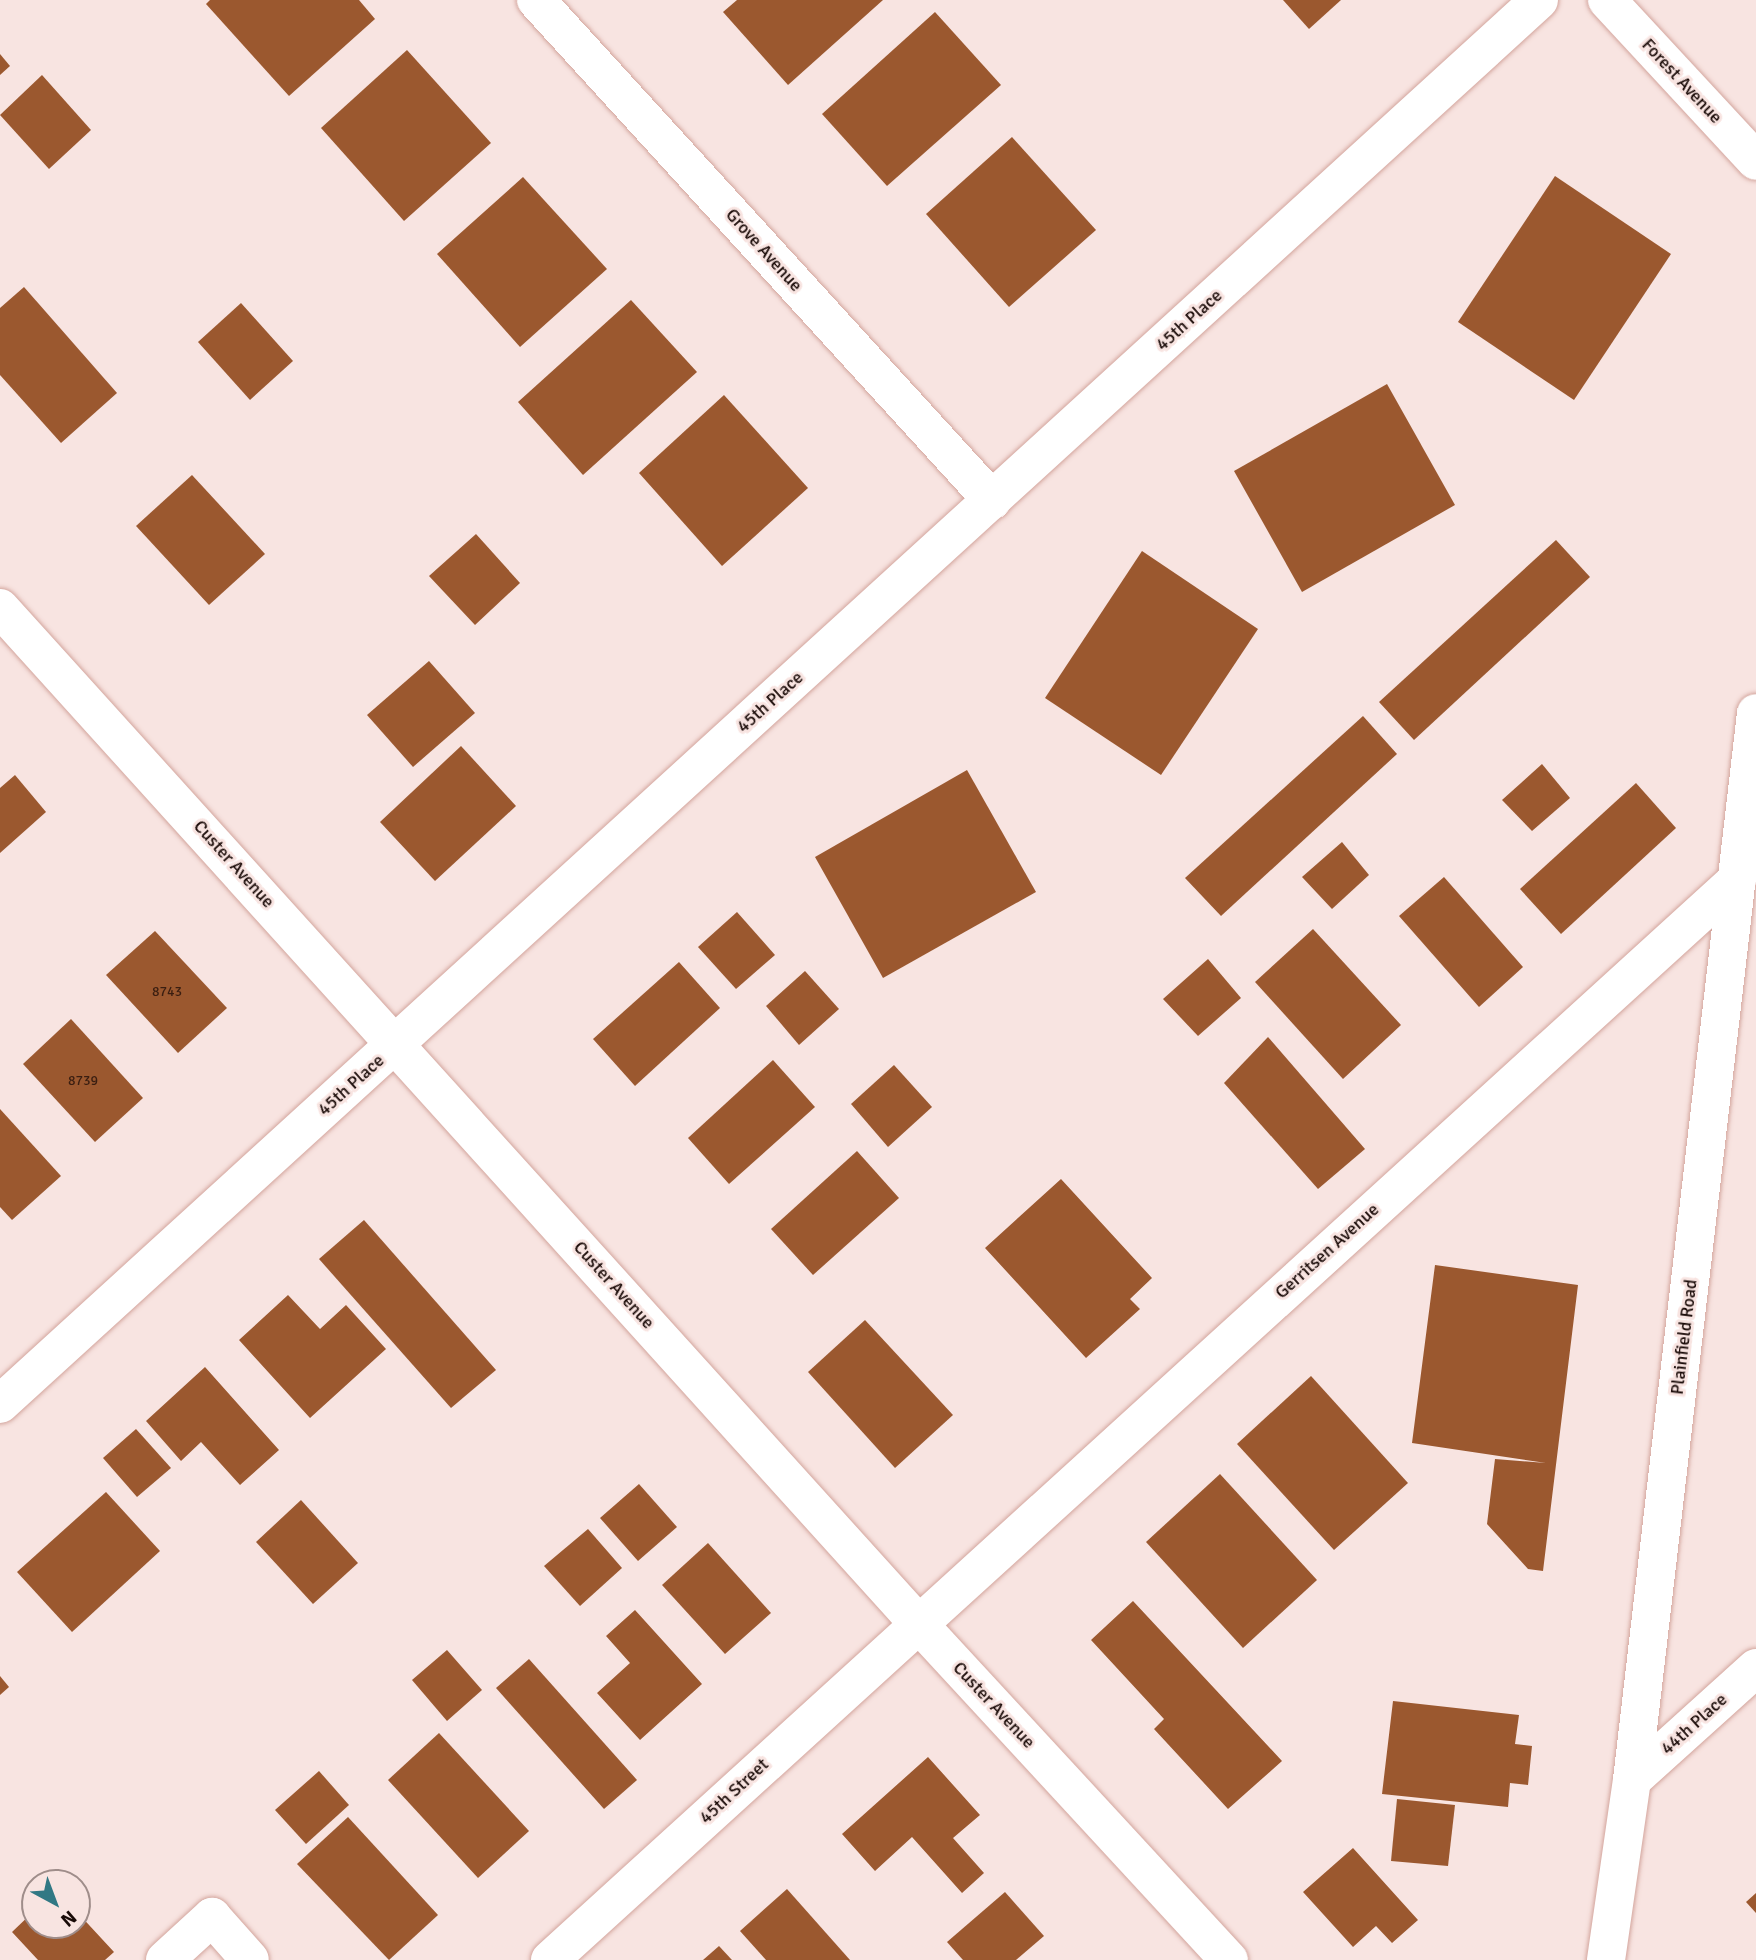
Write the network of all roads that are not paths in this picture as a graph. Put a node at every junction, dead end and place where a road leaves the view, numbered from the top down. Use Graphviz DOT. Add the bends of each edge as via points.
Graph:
graph roads {
  1 [pos="536,0"];
  2 [pos="1539,0"];
  3 [pos="1607,0"];
  4 [pos="1756,161"];
  5 [pos="992,500"];
  6 [pos="0,608"];
  7 [pos="1756,713"];
  8 [pos="1737,880"];
  9 [pos="397,1043"];
  10 [pos="0,1404"];
  11 [pos="917,1622"];
  12 [pos="1756,1668"];
  13 [pos="1632,1780"];
  14 [pos="165,1960"];
  15 [pos="250,1960"];
  16 [pos="550,1960"];
  17 [pos="1229,1960"];
  18 [pos="1606,1960"];
  1 -- 5 [label="street, Grove Avenue"];
  2 -- 5 [label="street, 45th Place"];
  3 -- 4 [label="street, Forest Avenue"];
  5 -- 9 [label="street, 45th Place"];
  6 -- 9 [label="street, Custer Avenue"];
  7 -- 8 [label="street, Plainfield Road"];
  8 -- 11 [label="street, Gerritsen Avenue"];
  8 -- 13 [label="street, Plainfield Road"];
  9 -- 10 [label="street, 45th Place"];
  9 -- 11 [label="street, Custer Avenue"];
  11 -- 16 [label="street, 45th Street"];
  11 -- 17 [label="street, Custer Avenue"];
  12 -- 13 [label="street, 44th Place"];
  13 -- 18 [label="street, Plainfield Road"];
  14 -- 15 [label="street" via="212,1917"];
}
